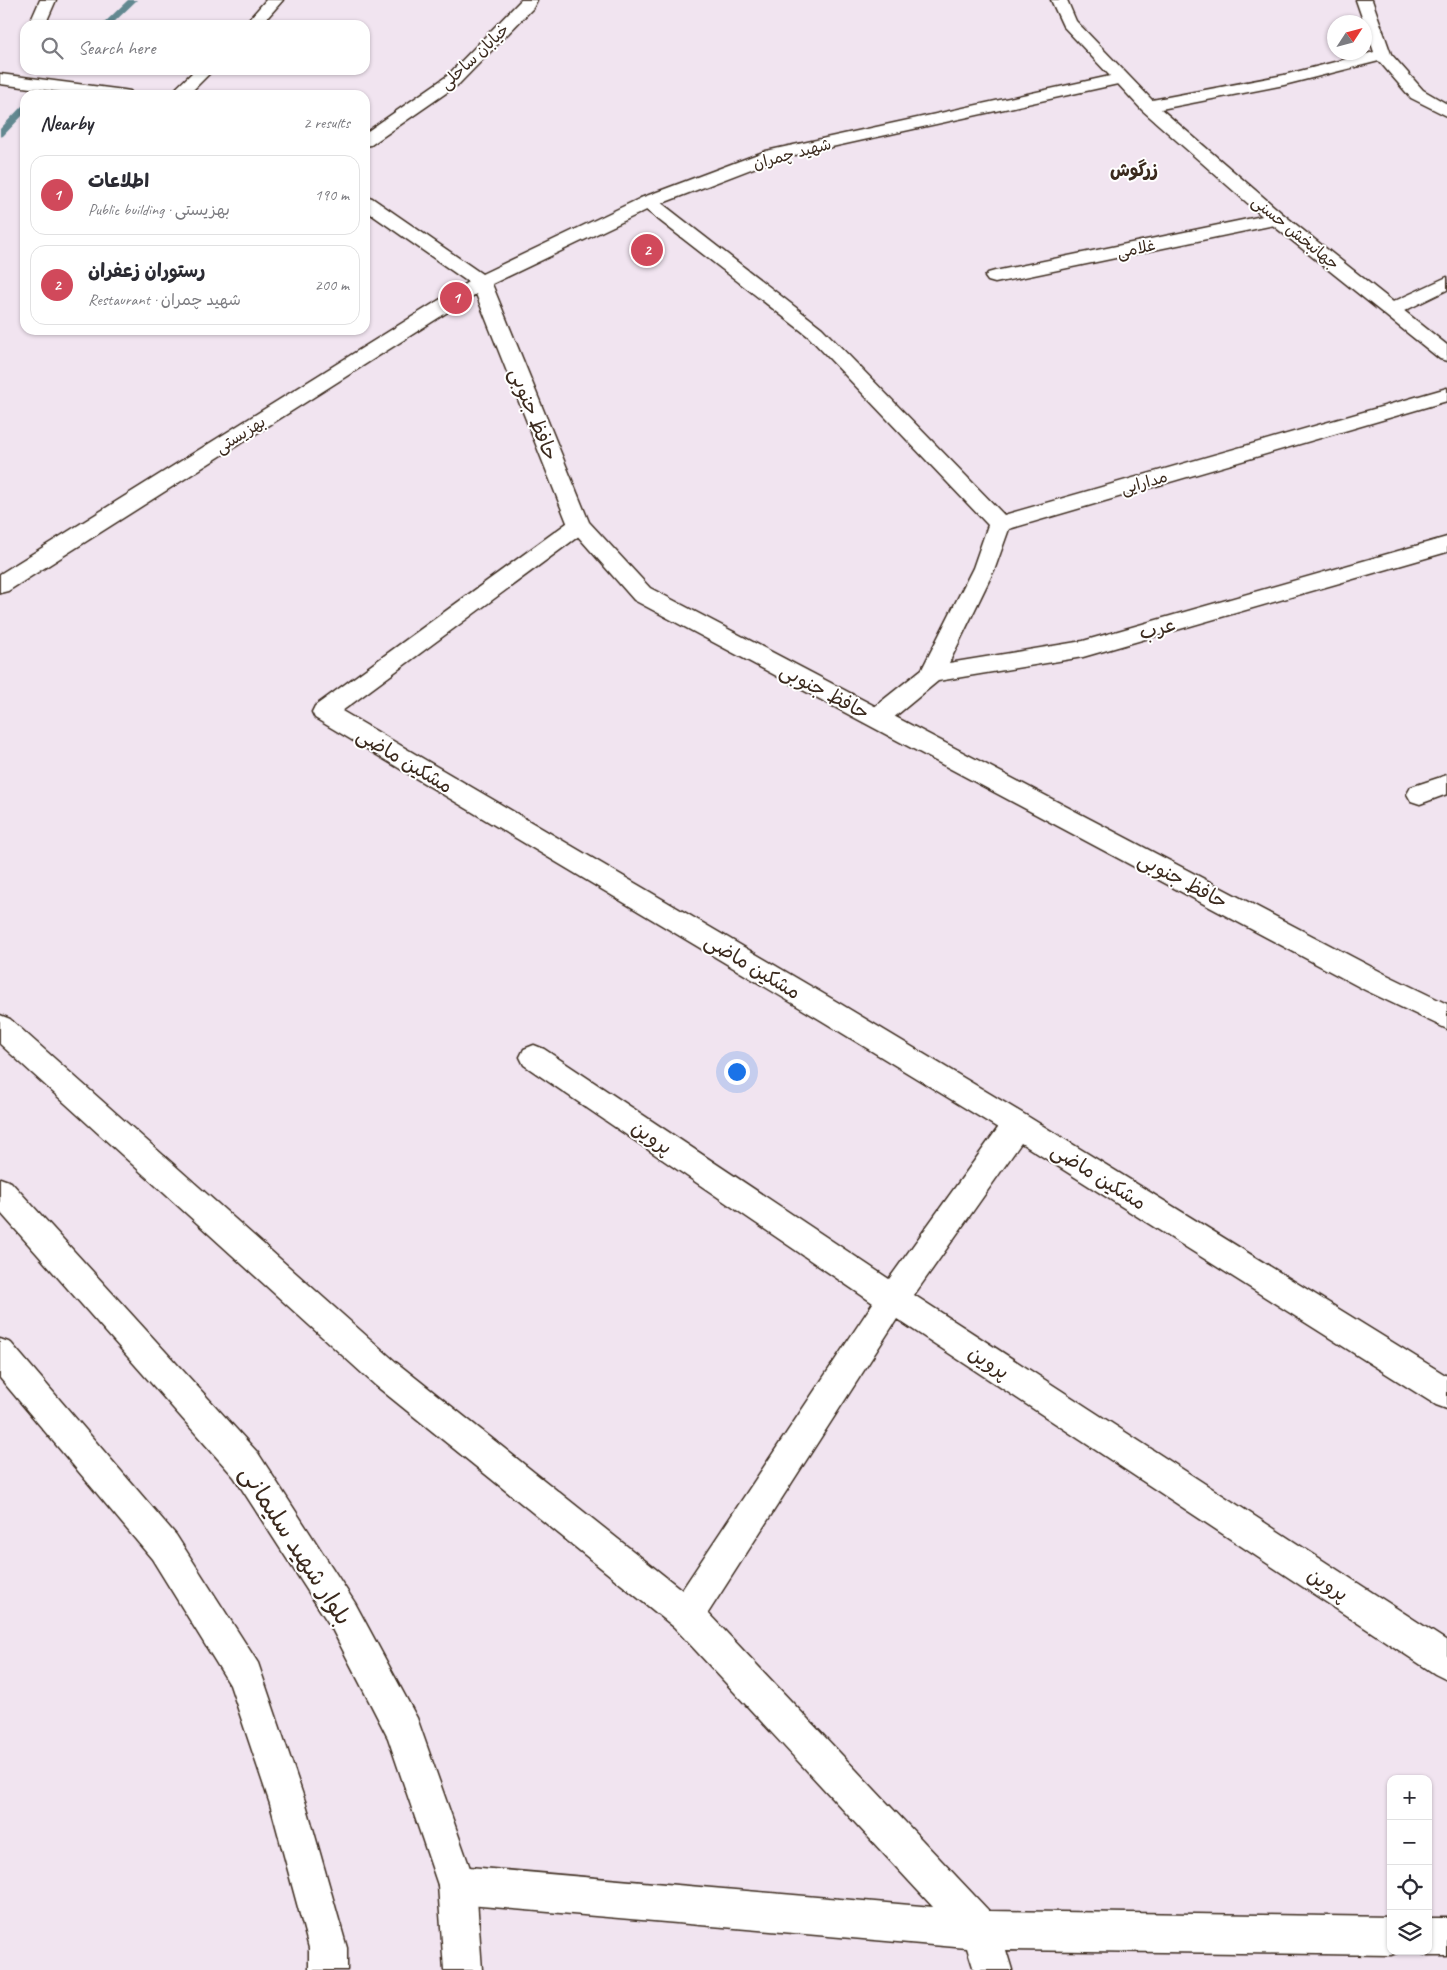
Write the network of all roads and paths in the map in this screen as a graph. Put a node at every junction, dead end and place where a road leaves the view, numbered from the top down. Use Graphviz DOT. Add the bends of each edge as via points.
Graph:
graph roads {
  1 [pos="48,0"];
  2 [pos="275,0"];
  3 [pos="529,0"];
  4 [pos="1059,0"];
  5 [pos="1364,0"];
  6 [pos="39,20"];
  7 [pos="257,20"];
  8 [pos="1383,56"];
  9 [pos="200,75"];
  10 [pos="1122,78"];
  11 [pos="0,79"];
  12 [pos="85,90"];
  13 [pos="183,90"];
  14 [pos="1148,106"];
  15 [pos="1447,112"];
  16 [pos="370,137"];
  17 [pos="648,202"];
  18 [pos="370,205"];
  19 [pos="1277,219"];
  20 [pos="995,277"];
  21 [pos="481,282"];
  22 [pos="1447,283"];
  23 [pos="1391,310"];
  24 [pos="1447,354"];
  25 [pos="1447,394"];
  26 [pos="1000,524"];
  27 [pos="579,525"];
  28 [pos="1447,544"];
  29 [pos="0,585"];
  30 [pos="931,674"];
  31 [pos="877,718"];
  32 [pos="1447,784"];
  33 [pos="1420,794"];
  34 [pos="1447,1017"];
  35 [pos="0,1027"];
  36 [pos="534,1057"];
  37 [pos="1017,1125"];
  38 [pos="0,1191"];
  39 [pos="893,1299"];
  40 [pos="0,1354"];
  41 [pos="1447,1394"];
  42 [pos="686,1615"];
  43 [pos="1447,1662"];
  44 [pos="457,1885"];
  45 [pos="981,1930"];
  46 [pos="1387,1936"];
  47 [pos="1432,1937"];
  48 [pos="1447,1937"];
  49 [pos="328,1970"];
  50 [pos="463,1970"];
  51 [pos="993,1970"];
  1 -- 6 [label="street"];
  2 -- 7 [label="street"];
  3 -- 16 [label="street, خیابان ساحلی" via="452,80"];
  4 -- 10 [label="street" via="1070,23"];
  5 -- 8 [label="street"];
  8 -- 14 [label="street" via="1284,80"];
  8 -- 15 [label="street" via="1417,94"];
  9 -- 13 [label="street"];
  10 -- 14 [label="street"];
  10 -- 17 [label="street, شهید چمران" via="772,155"];
  11 -- 12 [label="street"];
  14 -- 19 [label="street, جهانبخش حسنی"];
  17 -- 21 [label="street, شهید چمران"];
  17 -- 26 [label="street" via="815,332"];
  18 -- 21 [label="street"];
  19 -- 20 [label="street, غلامی"];
  19 -- 23 [label="street, جهانبخش حسنی"];
  21 -- 27 [label="street, حافظ جنوبی"];
  21 -- 29 [label="street, بهزیستی"];
  22 -- 23 [label="street"];
  23 -- 24 [label="street, جهانبخش حسنی"];
  25 -- 26 [label="street, مدارایی"];
  26 -- 30 [label="street" via="984,568"];
  27 -- 31 [label="street, حافظ جنوبی" via="642,594"];
  27 -- 37 [label="street, مشکین ماضی" via="324,712"];
  28 -- 30 [label="street, عرب" via="1083,649"];
  30 -- 31 [label="street, عرب"];
  31 -- 34 [label="street, حافظ جنوبی"];
  32 -- 33 [label="street"];
  35 -- 42 [label="street" via="386,1374"];
  36 -- 39 [label="street, پروین"];
  37 -- 39 [label="street"];
  37 -- 41 [label="street, مشکین ماضی"];
  38 -- 44 [label="street, بلوار شهید سلیمانی" via="246,1465 344,1615 404,1731"];
  39 -- 42 [label="street"];
  39 -- 43 [label="street, پروین"];
  40 -- 49 [label="street" via="164,1547 245,1676 291,1813 328,1948"];
  42 -- 45 [label="street"];
  44 -- 45 [label="street"];
  44 -- 50 [label="street, بلوار شهید سلیمانی"];
  45 -- 46 [label="street"];
  45 -- 51 [label="street"];
  47 -- 48 [label="street"];
}
